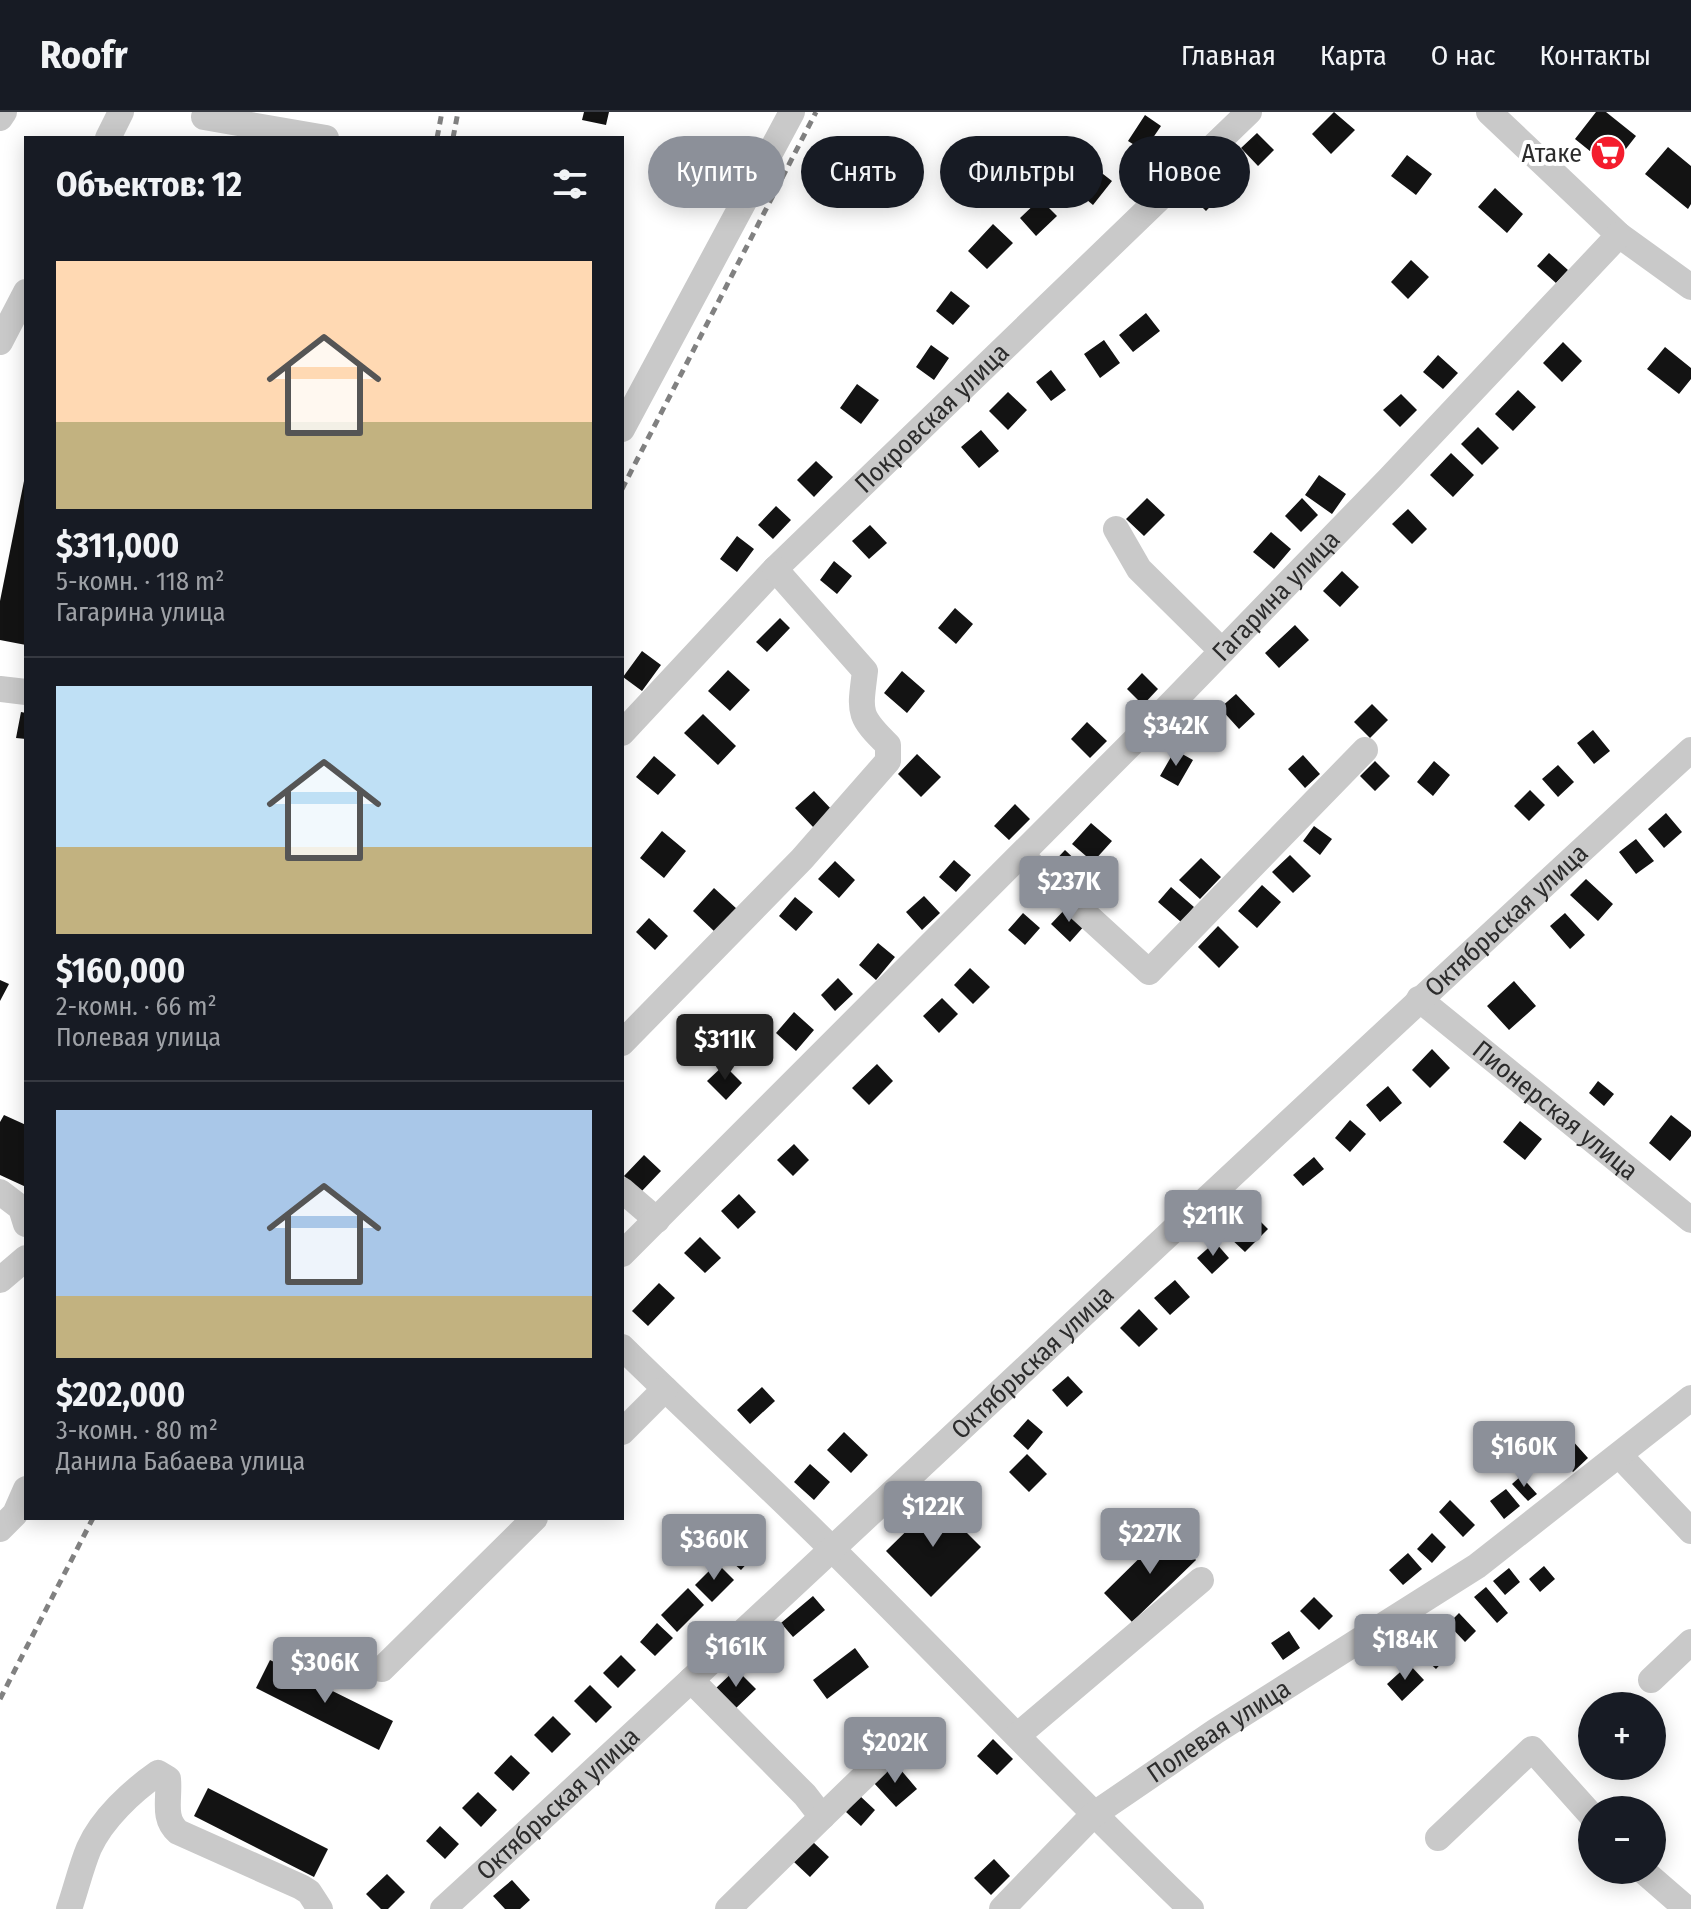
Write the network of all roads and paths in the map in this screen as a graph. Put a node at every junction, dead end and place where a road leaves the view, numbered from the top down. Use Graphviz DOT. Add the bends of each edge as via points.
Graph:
graph roads {
  1 [pos="4,112"];
  2 [pos="121,112"];
  3 [pos="792,112"];
  4 [pos="1249,112"];
  5 [pos="1489,112"];
  6 [pos="204,117"];
  7 [pos="0,118"];
  8 [pos="109,136"];
  9 [pos="314,136"];
  10 [pos="1619,235"];
  11 [pos="1691,287"];
  12 [pos="24,296"];
  13 [pos="0,342"];
  14 [pos="624,425"];
  15 [pos="1116,529"];
  16 [pos="775,569"];
  17 [pos="1222,651"];
  18 [pos="0,689"];
  19 [pos="24,692"];
  20 [pos="624,731"];
  21 [pos="1365,750"];
  22 [pos="1691,750"];
  23 [pos="1021,855"];
  24 [pos="1419,999"];
  25 [pos="624,1041"];
  26 [pos="0,1192"];
  27 [pos="624,1192"];
  28 [pos="24,1218"];
  29 [pos="657,1220"];
  30 [pos="1691,1220"];
  31 [pos="624,1252"];
  32 [pos="24,1260"];
  33 [pos="0,1280"];
  34 [pos="624,1349"];
  35 [pos="665,1389"];
  36 [pos="1691,1398"];
  37 [pos="624,1430"];
  38 [pos="1620,1456"];
  39 [pos="24,1494"];
  40 [pos="533,1520"];
  41 [pos="0,1529"];
  42 [pos="1691,1531"];
  43 [pos="833,1550"];
  44 [pos="1201,1580"];
  45 [pos="1691,1642"];
  46 [pos="382,1669"];
  47 [pos="691,1680"];
  48 [pos="1651,1680"];
  49 [pos="1018,1735"];
  50 [pos="877,1764"];
  51 [pos="1578,1800"];
  52 [pos="1093,1815"];
  53 [pos="822,1817"];
  54 [pos="1438,1838"];
  55 [pos="1658,1884"];
  56 [pos="460,1904"];
  57 [pos="69,1909"];
  58 [pos="320,1909"];
  59 [pos="728,1909"];
  60 [pos="1002,1909"];
  61 [pos="1191,1909"];
  62 [pos="1687,1909"];
  1 -- 7 [label="street"];
  2 -- 8 [label="street"];
  3 -- 14 [label="street"];
  4 -- 16 [label="street, Покровская улица"];
  5 -- 10 [label="street"];
  6 -- 9 [label="street"];
  10 -- 11 [label="street"];
  10 -- 17 [label="street, Гагарина улица"];
  12 -- 13 [label="street"];
  15 -- 17 [label="street" via="1139,569"];
  16 -- 20 [label="street, Покровская улица"];
  16 -- 25 [label="street" via="865,671 860,709 888,745 888,761 802,859"];
  17 -- 23 [label="street, Гагарина улица"];
  18 -- 19 [label="street"];
  21 -- 23 [label="street" via="1149,972"];
  22 -- 24 [label="street, Октябрьская улица"];
  23 -- 29 [label="street, Гагарина улица"];
  24 -- 30 [label="street, Пионерская улица"];
  24 -- 43 [label="street, Октябрьская улица"];
  26 -- 28 [label="street" via="21,1208"];
  27 -- 29 [label="street"];
  29 -- 31 [label="street, Гагарина улица"];
  32 -- 33 [label="street"];
  34 -- 35 [label="street"];
  35 -- 37 [label="street"];
  35 -- 43 [label="street"];
  36 -- 38 [label="street, Полевая улица"];
  38 -- 42 [label="street"];
  38 -- 52 [label="street, Полевая улица" via="1477,1566"];
  39 -- 41 [label="street" via="15,1514"];
  40 -- 46 [label="street"];
  43 -- 47 [label="street, Октябрьская улица"];
  43 -- 49 [label="street"];
  44 -- 49 [label="street"];
  45 -- 48 [label="street"];
  47 -- 53 [label="street"];
  47 -- 56 [label="street, Октябрьская улица"];
  49 -- 52 [label="street"];
  50 -- 53 [label="street"];
  51 -- 54 [label="street" via="1532,1749"];
  52 -- 60 [label="street, Полевая улица"];
  52 -- 61 [label="street"];
  53 -- 59 [label="street"];
  55 -- 62 [label="street"];
  57 -- 58 [label="street" via="96,1834 158,1773 168,1779 168,1821 178,1832 301,1887"];
}
